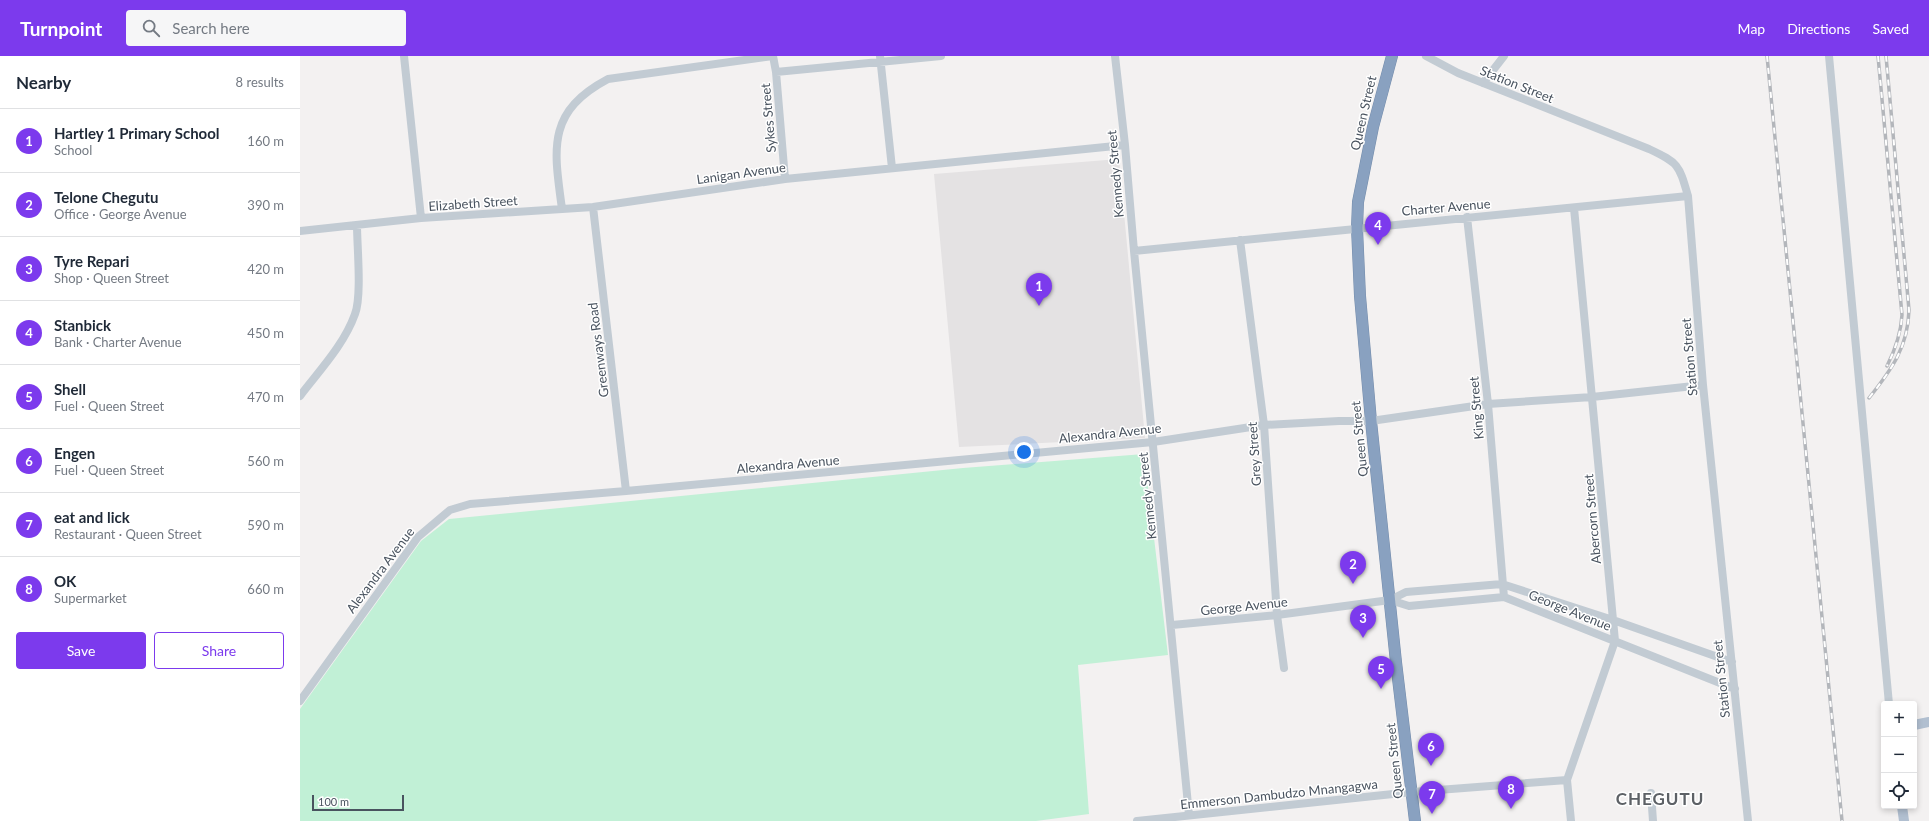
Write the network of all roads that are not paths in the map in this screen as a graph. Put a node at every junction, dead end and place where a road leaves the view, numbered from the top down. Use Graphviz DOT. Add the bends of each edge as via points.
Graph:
graph roads {
  1 [pos="404,56"];
  2 [pos="773,56"];
  3 [pos="941,56"];
  4 [pos="1115,56"];
  5 [pos="1392,56"];
  6 [pos="1426,56"];
  7 [pos="1504,56"];
  8 [pos="1829,56"];
  9 [pos="881,59"];
  10 [pos="776,72"];
  11 [pos="1483,83"];
  12 [pos="1125,145"];
  13 [pos="892,168"];
  14 [pos="785,179"];
  15 [pos="1688,196"];
  16 [pos="593,207"];
  17 [pos="1574,208"];
  18 [pos="562,209"];
  19 [pos="1467,217"];
  20 [pos="421,218"];
  21 [pos="357,225"];
  22 [pos="1357,228"];
  23 [pos="300,231"];
  24 [pos="1240,240"];
  25 [pos="1134,251"];
  26 [pos="1703,385"];
  27 [pos="300,396"];
  28 [pos="1592,397"];
  29 [pos="1488,404"];
  30 [pos="1371,421"];
  31 [pos="1264,425"];
  32 [pos="1153,442"];
  33 [pos="626,491"];
  34 [pos="1502,584"];
  35 [pos="1504,597"];
  36 [pos="1390,600"];
  37 [pos="1277,615"];
  38 [pos="1613,620"];
  39 [pos="1172,625"];
  40 [pos="1615,641"];
  41 [pos="1732,662"];
  42 [pos="1284,668"];
  43 [pos="1735,689"];
  44 [pos="300,701"];
  45 [pos="1889,701"];
  46 [pos="1929,722"];
  47 [pos="1917,724"];
  48 [pos="1567,780"];
  49 [pos="1412,792"];
  50 [pos="1651,793"];
  51 [pos="1902,809"];
  52 [pos="1189,815"];
  53 [pos="1137,821"];
  54 [pos="1415,821"];
  55 [pos="1571,821"];
  56 [pos="1653,821"];
  57 [pos="1748,821"];
  58 [pos="1904,821"];
  1 -- 20 [label="street, Elizabeth Street"];
  2 -- 10 [label="street, Sykes Street"];
  2 -- 18 [label="street" via="608,78 593,86 569,110 560,128 556,166"];
  3 -- 9 [label="street"];
  4 -- 12 [label="street, Kennedy Street"];
  5 -- 22 [label="highway, Queen Street" via="1358,202"];
  6 -- 11 [label="street, Station Street"];
  7 -- 11 [label="street"];
  8 -- 45 [label="street"];
  9 -- 10 [label="street"];
  9 -- 13 [label="street"];
  10 -- 14 [label="street, Sykes Street"];
  11 -- 15 [label="street, Station Street" via="1666,157 1680,169"];
  12 -- 13 [label="street, Lanigan Avenue"];
  12 -- 25 [label="street, Kennedy Street"];
  13 -- 14 [label="street, Lanigan Avenue"];
  14 -- 16 [label="street, Lanigan Avenue"];
  15 -- 17 [label="street, Charter Avenue"];
  15 -- 26 [label="street, Station Street"];
  16 -- 18 [label="street, Elizabeth Street"];
  16 -- 33 [label="street, Greenways Road"];
  17 -- 19 [label="street, Charter Avenue"];
  17 -- 28 [label="street, Abercorn Street"];
  18 -- 20 [label="street, Elizabeth Street"];
  19 -- 22 [label="street, Charter Avenue"];
  19 -- 29 [label="street, King Street"];
  20 -- 21 [label="street"];
  21 -- 23 [label="street"];
  21 -- 27 [label="street" via="356,314 340,343"];
  22 -- 24 [label="street, Charter Avenue"];
  22 -- 30 [label="highway, Queen Street"];
  24 -- 25 [label="street, Charter Avenue"];
  24 -- 31 [label="street, Grey Street"];
  25 -- 32 [label="street, Kennedy Street"];
  26 -- 28 [label="street, Alexandra Avenue"];
  26 -- 41 [label="street, Station Street"];
  28 -- 29 [label="street, Alexandra Avenue"];
  28 -- 38 [label="street, Abercorn Street"];
  29 -- 30 [label="street, Alexandra Avenue"];
  29 -- 34 [label="street, King Street"];
  30 -- 31 [label="street, Alexandra Avenue"];
  30 -- 36 [label="highway, Queen Street"];
  31 -- 32 [label="street, Alexandra Avenue"];
  31 -- 37 [label="street, Grey Street"];
  32 -- 33 [label="street, Alexandra Avenue"];
  32 -- 39 [label="street, Kennedy Street"];
  33 -- 44 [label="street, Alexandra Avenue" via="470,504 450,510 418,537"];
  34 -- 35 [label="street, King Street"];
  34 -- 36 [label="street, George Avenue" via="1406,592"];
  34 -- 38 [label="street, George Avenue"];
  35 -- 36 [label="street, George Avenue" via="1409,606"];
  35 -- 40 [label="street, George Avenue"];
  36 -- 37 [label="street, George Avenue"];
  36 -- 49 [label="highway, Queen Street"];
  37 -- 39 [label="street, George Avenue"];
  37 -- 42 [label="street, Grey Street"];
  38 -- 40 [label="street, Abercorn Street"];
  38 -- 41 [label="street, George Avenue"];
  39 -- 52 [label="street, Kennedy Street"];
  40 -- 43 [label="street, George Avenue"];
  40 -- 48 [label="street, Abercorn Street"];
  41 -- 43 [label="street, Station Street"];
  43 -- 57 [label="street, Station Street"];
  46 -- 47 [label="main road"];
  48 -- 49 [label="street, Emmerson Dambudzo Mnangagwa"];
  48 -- 55 [label="street, Abercorn Street"];
  49 -- 52 [label="street, Emmerson Dambudzo Mnangagwa"];
  49 -- 54 [label="highway, Queen Street"];
  50 -- 56 [label="street"];
  51 -- 58 [label="main road"];
  52 -- 53 [label="street, Emmerson Dambudzo Mnangagwa"];
}
